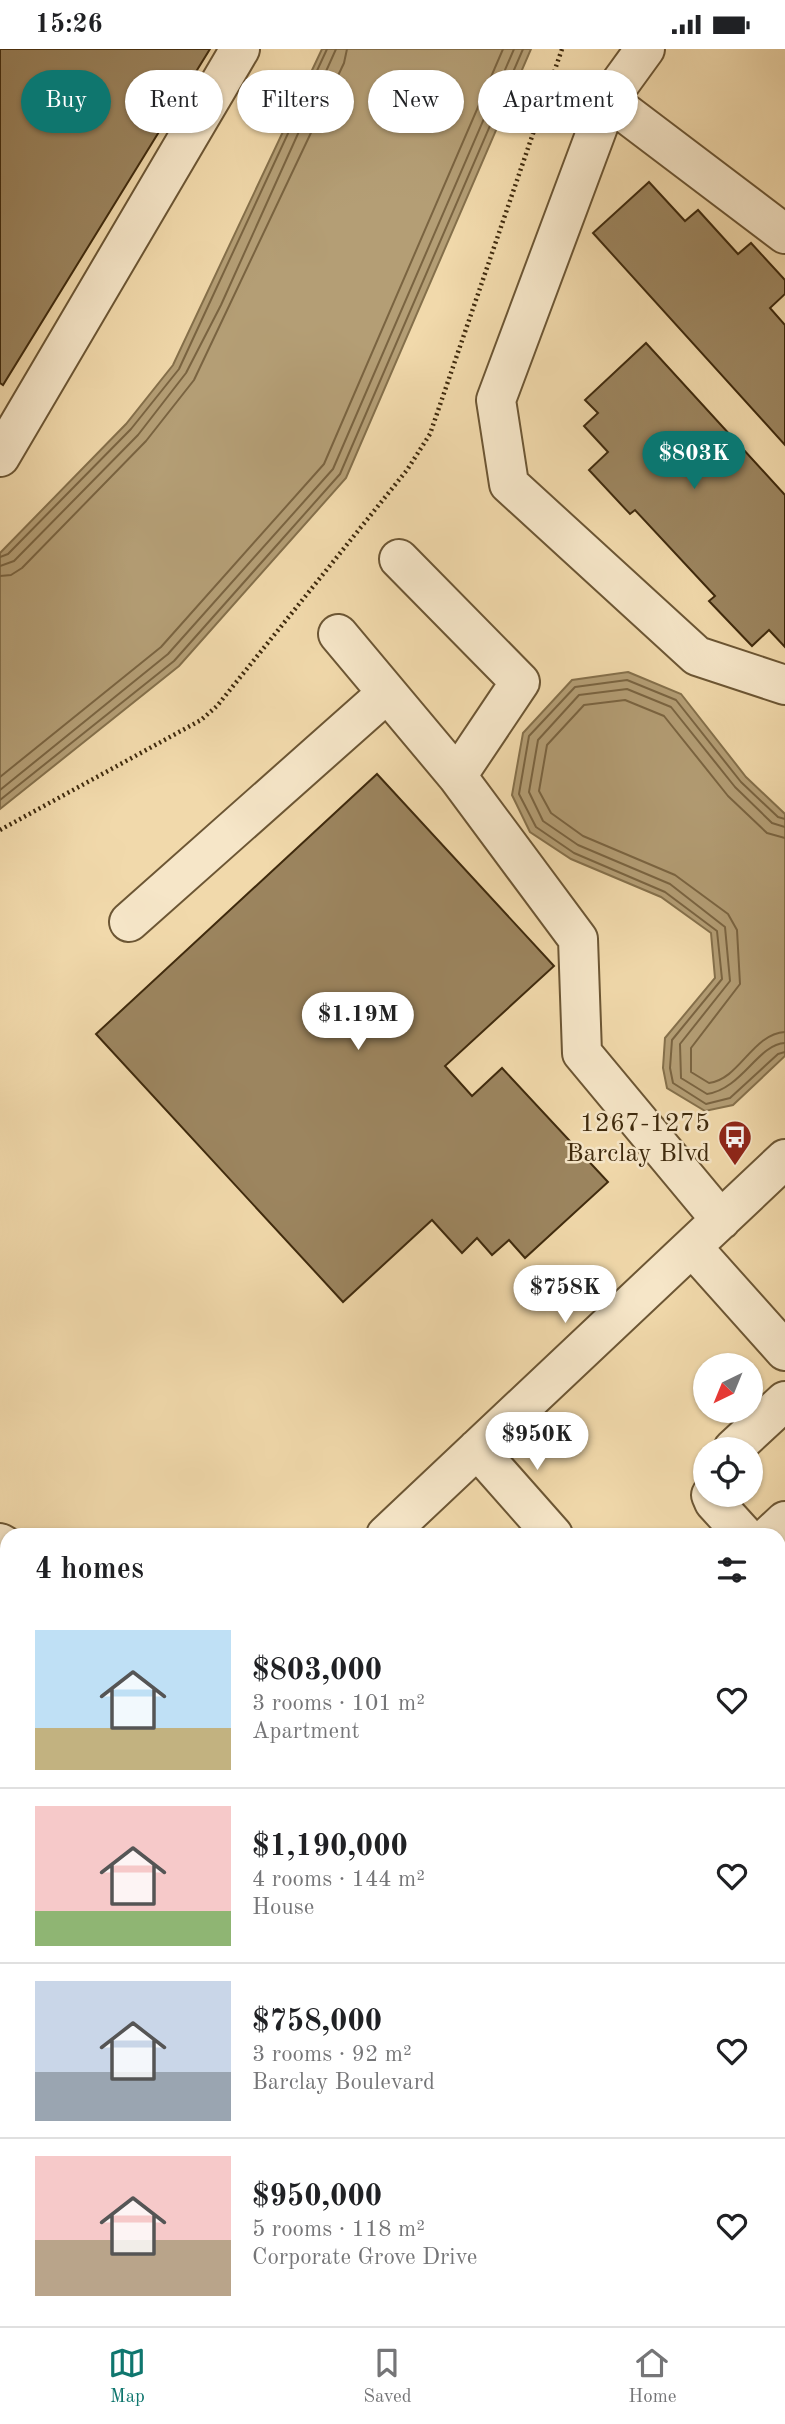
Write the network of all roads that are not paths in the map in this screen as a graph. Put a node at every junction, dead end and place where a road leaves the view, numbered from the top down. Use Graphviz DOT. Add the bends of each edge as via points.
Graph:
graph roads {
  1 [pos="240,49"];
  2 [pos="645,49"];
  3 [pos="630,70"];
  4 [pos="638,123"];
  5 [pos="596,133"];
  6 [pos="785,234"];
  7 [pos="0,457"];
  8 [pos="399,559"];
  9 [pos="338,634"];
  10 [pos="785,685"];
  11 [pos="387,693"];
  12 [pos="457,776"];
  13 [pos="129,922"];
  14 [pos="785,1159"];
  15 [pos="721,1220"];
  16 [pos="692,1247"];
  17 [pos="785,1351"];
  18 [pos="785,1401"];
  19 [pos="746,1437"];
  20 [pos="477,1449"];
  21 [pos="719,1507"];
  22 [pos="393,1528"];
  23 [pos="547,1528"];
  24 [pos="738,1528"];
  1 -- 7 [label="street"];
  2 -- 3 [label="street"];
  4 -- 6 [label="street"];
  5 -- 10 [label="street" via="496,400 509,484 697,656"];
  8 -- 12 [label="street" via="520,682"];
  9 -- 11 [label="street"];
  11 -- 12 [label="street"];
  11 -- 13 [label="street"];
  12 -- 15 [label="street" via="578,939 582,1053"];
  14 -- 15 [label="street"];
  15 -- 16 [label="street"];
  16 -- 17 [label="street"];
  16 -- 20 [label="street"];
  18 -- 19 [label="street"];
  20 -- 22 [label="street"];
  20 -- 23 [label="street"];
  21 -- 24 [label="street"];
}
